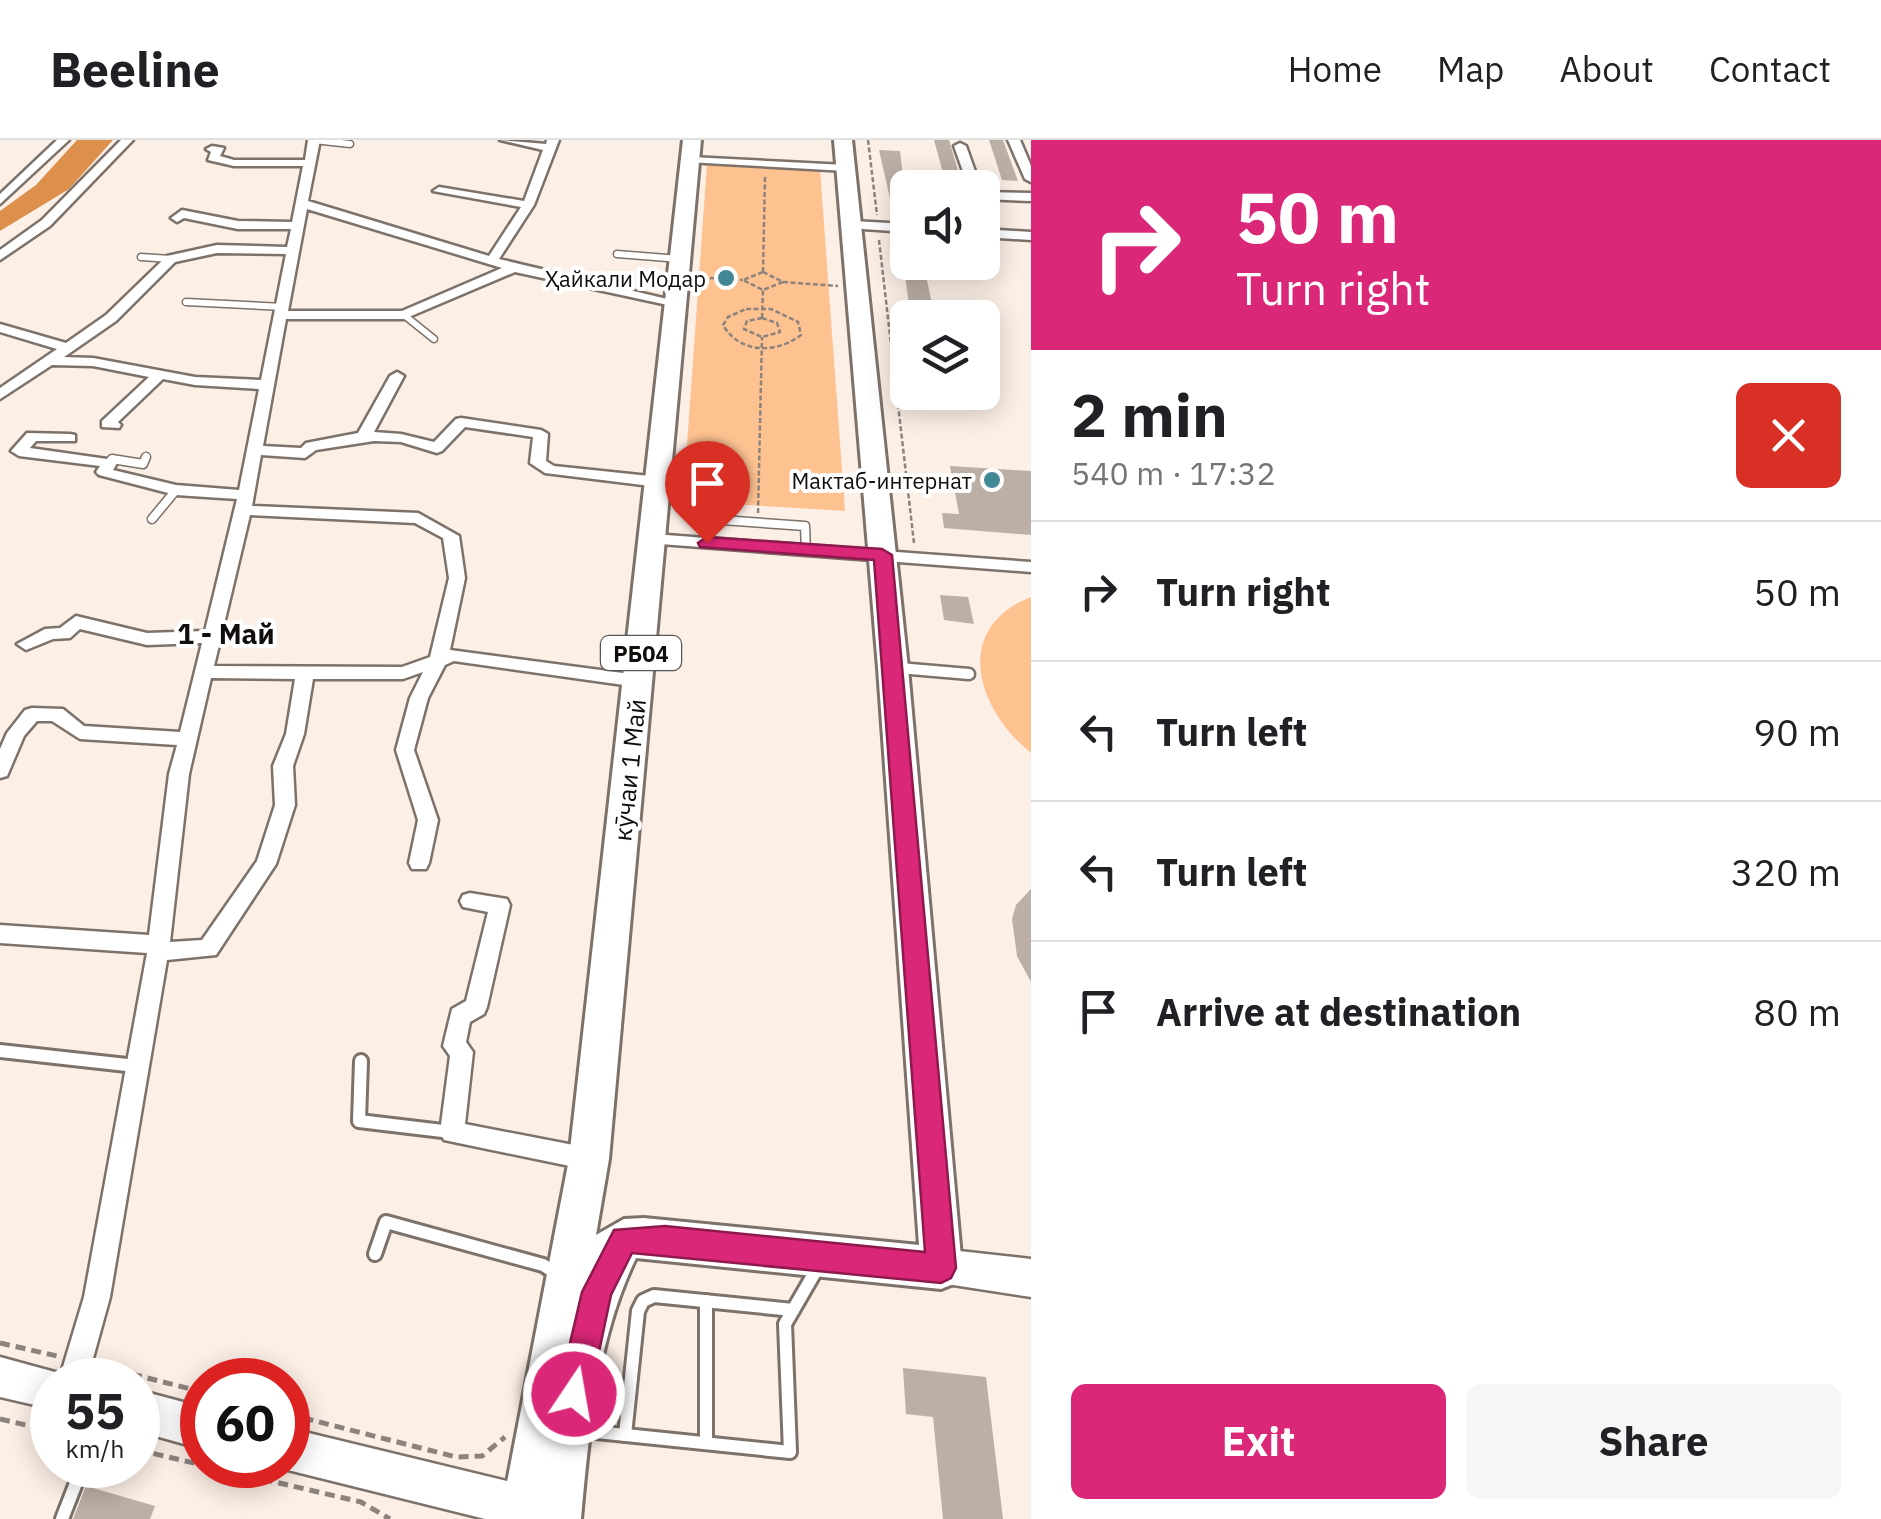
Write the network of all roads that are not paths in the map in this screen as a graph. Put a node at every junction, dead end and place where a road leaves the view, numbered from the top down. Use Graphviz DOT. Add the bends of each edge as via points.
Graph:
graph roads {
  1 [pos="63,140"];
  2 [pos="128,140"];
  3 [pos="314,140"];
  4 [pos="506,140"];
  5 [pos="1014,140"];
  6 [pos="350,144"];
  7 [pos="550,144"];
  8 [pos="960,146"];
  9 [pos="212,148"];
  10 [pos="692,150"];
  11 [pos="844,154"];
  12 [pos="310,163"];
  13 [pos="969,170"];
  14 [pos="1031,179"];
  15 [pos="438,191"];
  16 [pos="1000,196"];
  17 [pos="1031,198"];
  18 [pos="0,200"];
  19 [pos="304,204"];
  20 [pos="528,205"];
  21 [pos="177,218"];
  22 [pos="300,226"];
  23 [pos="865,226"];
  24 [pos="890,227"];
  25 [pos="1000,234"];
  26 [pos="1031,236"];
  27 [pos="294,251"];
  28 [pos="617,254"];
  29 [pos="0,256"];
  30 [pos="141,257"];
  31 [pos="171,259"];
  32 [pos="493,259"];
  33 [pos="514,268"];
  34 [pos="680,279"];
  35 [pos="186,302"];
  36 [pos="283,311"];
  37 [pos="404,314"];
  38 [pos="0,328"];
  39 [pos="434,340"];
  40 [pos="68,348"];
  41 [pos="51,361"];
  42 [pos="158,376"];
  43 [pos="396,376"];
  44 [pos="268,385"];
  45 [pos="0,394"];
  46 [pos="114,426"];
  47 [pos="365,434"];
  48 [pos="70,438"];
  49 [pos="255,450"];
  50 [pos="146,457"];
  51 [pos="109,463"];
  52 [pos="659,482"];
  53 [pos="176,490"];
  54 [pos="245,503"];
  55 [pos="152,519"];
  56 [pos="653,539"];
  57 [pos="707,543"];
  58 [pos="806,550"];
  59 [pos="882,555"];
  60 [pos="1031,567"];
  61 [pos="214,637"];
  62 [pos="26,644"];
  63 [pos="439,658"];
  64 [pos="893,668"];
  65 [pos="207,672"];
  66 [pos="306,672"];
  67 [pos="969,674"];
  68 [pos="638,680"];
  69 [pos="187,740"];
  70 [pos="0,771"];
  71 [pos="419,863"];
  72 [pos="470,901"];
  73 [pos="0,934"];
  74 [pos="158,948"];
  75 [pos="0,1051"];
  76 [pos="361,1061"];
  77 [pos="137,1066"];
  78 [pos="452,1132"];
  79 [pos="589,1163"];
  80 [pos="624,1240"];
  81 [pos="375,1254"];
  82 [pos="824,1256"];
  83 [pos="941,1268"];
  84 [pos="1031,1278"];
  85 [pos="569,1280"];
  86 [pos="706,1301"];
  87 [pos="794,1310"];
  88 [pos="79,1358"];
  89 [pos="0,1377"];
  90 [pos="30,1384"];
  91 [pos="566,1428"];
  92 [pos="625,1435"];
  93 [pos="706,1443"];
  94 [pos="310,1455"];
  95 [pos="74,1488"];
  96 [pos="541,1515"];
  97 [pos="62,1519"];
  1 -- 18 [label="street"];
  2 -- 29 [label="street" via="46,223"];
  3 -- 6 [label="lane"];
  3 -- 12 [label="street"];
  4 -- 7 [label="street"];
  5 -- 14 [label="street"];
  7 -- 20 [label="street"];
  8 -- 13 [label="street"];
  9 -- 12 [label="street" via="220,150 212,158"];
  10 -- 11 [label="street" via="765,164"];
  10 -- 34 [label="main road, кӯчаи 1 Май / РБ04"];
  11 -- 23 [label="main road"];
  12 -- 19 [label="street"];
  15 -- 20 [label="street"];
  16 -- 17 [label="street"];
  19 -- 22 [label="street"];
  19 -- 32 [label="street"];
  20 -- 32 [label="street"];
  21 -- 22 [label="street"];
  22 -- 27 [label="street"];
  23 -- 24 [label="street"];
  23 -- 59 [label="main road" via="858,287"];
  25 -- 26 [label="street"];
  27 -- 31 [label="street" via="217,249"];
  27 -- 36 [label="street"];
  28 -- 34 [label="lane"];
  30 -- 31 [label="lane"];
  31 -- 40 [label="street" via="111,318"];
  32 -- 33 [label="street"];
  33 -- 34 [label="street"];
  33 -- 37 [label="street"];
  34 -- 52 [label="main road, кӯчаи 1 Май / РБ04"];
  35 -- 36 [label="lane"];
  36 -- 37 [label="street"];
  36 -- 44 [label="street"];
  37 -- 39 [label="lane"];
  38 -- 40 [label="street"];
  40 -- 41 [label="street"];
  41 -- 42 [label="street"];
  41 -- 45 [label="street"];
  42 -- 44 [label="street"];
  42 -- 46 [label="street" via="118,410 108,424"];
  43 -- 47 [label="street"];
  44 -- 49 [label="street"];
  47 -- 49 [label="street" via="310,446 305,453"];
  47 -- 52 [label="street" via="395,433 437,448 462,422 506,426 541,434 538,463 550,470"];
  48 -- 51 [label="street" via="32,436 19,451"];
  49 -- 54 [label="street"];
  50 -- 51 [label="lane" via="143,464"];
  51 -- 53 [label="street" via="104,472"];
  52 -- 56 [label="main road, кӯчаи 1 Май / РБ04"];
  53 -- 54 [label="street"];
  53 -- 55 [label="lane"];
  54 -- 61 [label="street"];
  54 -- 63 [label="street" via="418,518 441,527 451,536 456,578"];
  56 -- 57 [label="street"];
  56 -- 68 [label="main road, кӯчаи 1 Май / РБ04"];
  57 -- 58 [label="street"];
  57 -- 58 [label="lane" via="708,519 805,526"];
  58 -- 59 [label="street"];
  59 -- 60 [label="street"];
  59 -- 64 [label="main road"];
  61 -- 62 [label="street" via="148,639 76,622 64,634"];
  61 -- 65 [label="street"];
  63 -- 66 [label="street" via="403,673"];
  63 -- 68 [label="street"];
  63 -- 71 [label="street" via="405,750 428,820"];
  64 -- 67 [label="lane"];
  64 -- 83 [label="main road"];
  65 -- 66 [label="street"];
  65 -- 69 [label="street"];
  66 -- 74 [label="street" via="283,766 284,805 266,864 208,949"];
  68 -- 79 [label="main road, кӯчаи 1 Май / РБ04"];
  69 -- 70 [label="street" via="80,732 56,714 32,715 16,732"];
  69 -- 74 [label="street"];
  72 -- 78 [label="street" via="500,905 476,1007 460,1016"];
  73 -- 74 [label="street"];
  74 -- 77 [label="street"];
  75 -- 77 [label="lane"];
  76 -- 78 [label="lane" via="359,1121"];
  77 -- 88 [label="street" via="97,1297"];
  78 -- 79 [label="street"];
  79 -- 80 [label="main road, РБ04" via="599,1213"];
  79 -- 85 [label="main road, кӯчаи 1 Май / РБ04"];
  80 -- 82 [label="main road"];
  80 -- 85 [label="main road"];
  80 -- 91 [label="main road" via="597,1292"];
  81 -- 85 [label="lane" via="386,1222 544,1266"];
  82 -- 83 [label="main road"];
  82 -- 87 [label="lane"];
  83 -- 84 [label="main road"];
  85 -- 96 [label="main road, кӯчаи 1 Май / РБ04"];
  86 -- 87 [label="lane"];
  86 -- 92 [label="lane" via="643,1301"];
  86 -- 93 [label="lane"];
  87 -- 93 [label="lane" via="786,1324 790,1452"];
  89 -- 90 [label="main road"];
  91 -- 92 [label="lane"];
  91 -- 96 [label="main road"];
  92 -- 93 [label="lane"];
  94 -- 96 [label="main road"];
  95 -- 97 [label="lane"];
}
